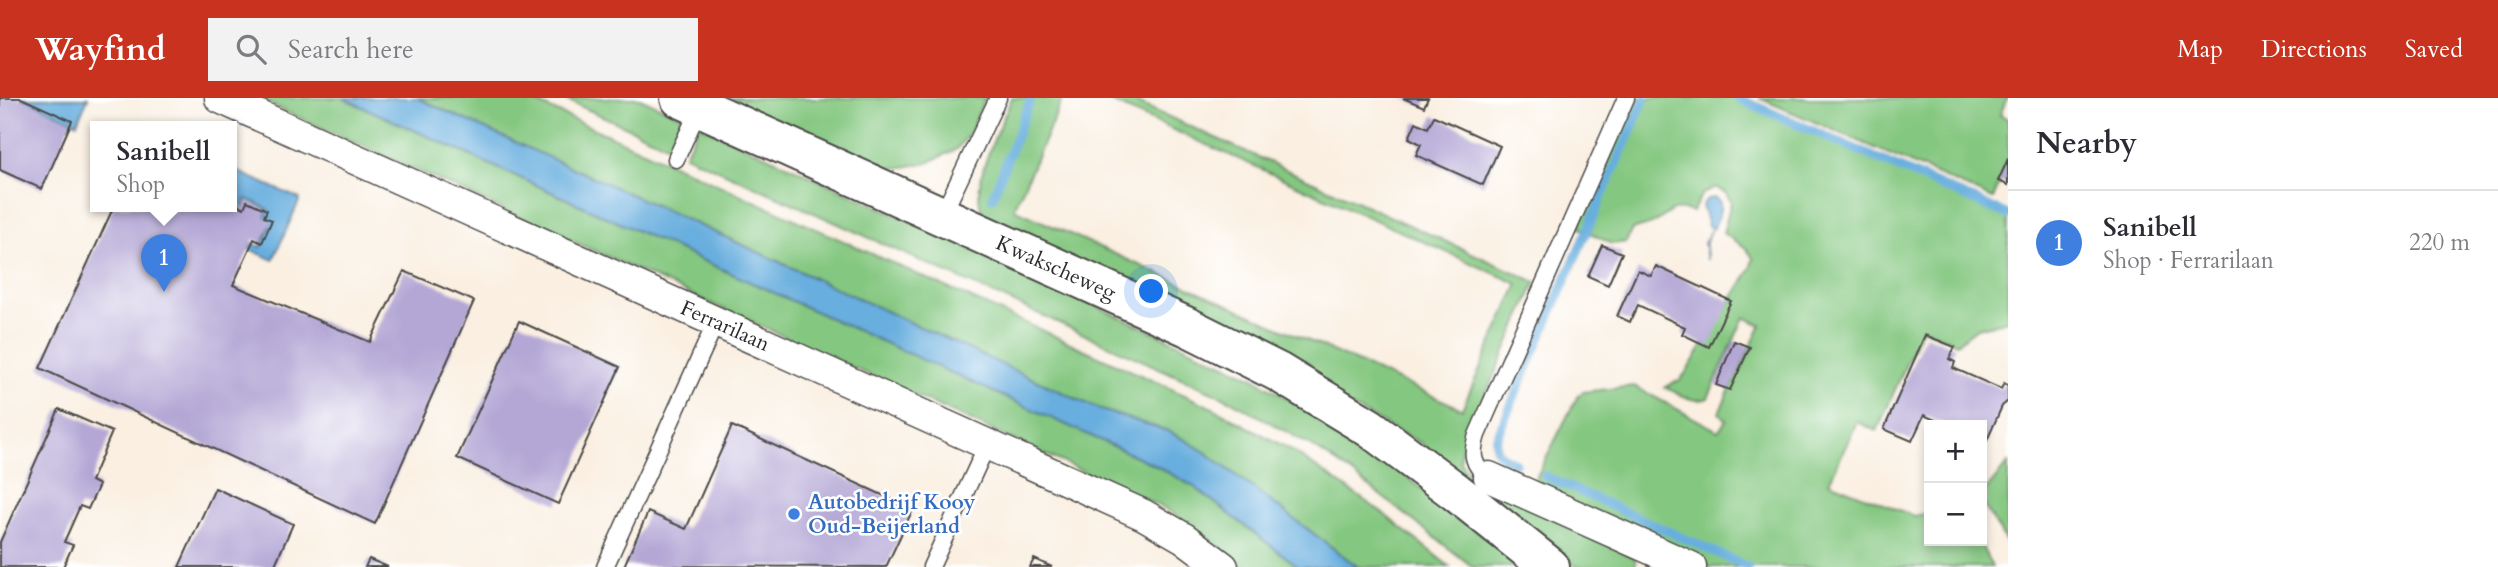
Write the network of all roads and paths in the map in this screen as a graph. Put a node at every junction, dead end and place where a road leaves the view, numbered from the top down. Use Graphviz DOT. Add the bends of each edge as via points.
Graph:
graph roads {
  1 [pos="220,98"];
  2 [pos="998,98"];
  3 [pos="1626,98"];
  4 [pos="695,101"];
  5 [pos="676,159"];
  6 [pos="942,216"];
  7 [pos="716,322"];
  8 [pos="987,444"];
  9 [pos="1489,477"];
  10 [pos="1672,563"];
  11 [pos="605,567"];
  12 [pos="931,567"];
  13 [pos="1223,567"];
  14 [pos="1550,567"];
  1 -- 7 [label="street, Ferrarilaan"];
  2 -- 6 [label="lane"];
  3 -- 9 [label="lane" via="1476,435 1474,463"];
  4 -- 5 [label="lane"];
  4 -- 6 [label="main road, Kwakscheweg"];
  6 -- 14 [label="main road, Kwakscheweg" via="1188,327 1304,386 1411,457"];
  7 -- 8 [label="street, Ferrarilaan"];
  7 -- 11 [label="lane"];
  8 -- 12 [label="lane"];
  8 -- 13 [label="street, Ferrarilaan" via="1160,524"];
  9 -- 10 [label="street"];
}
